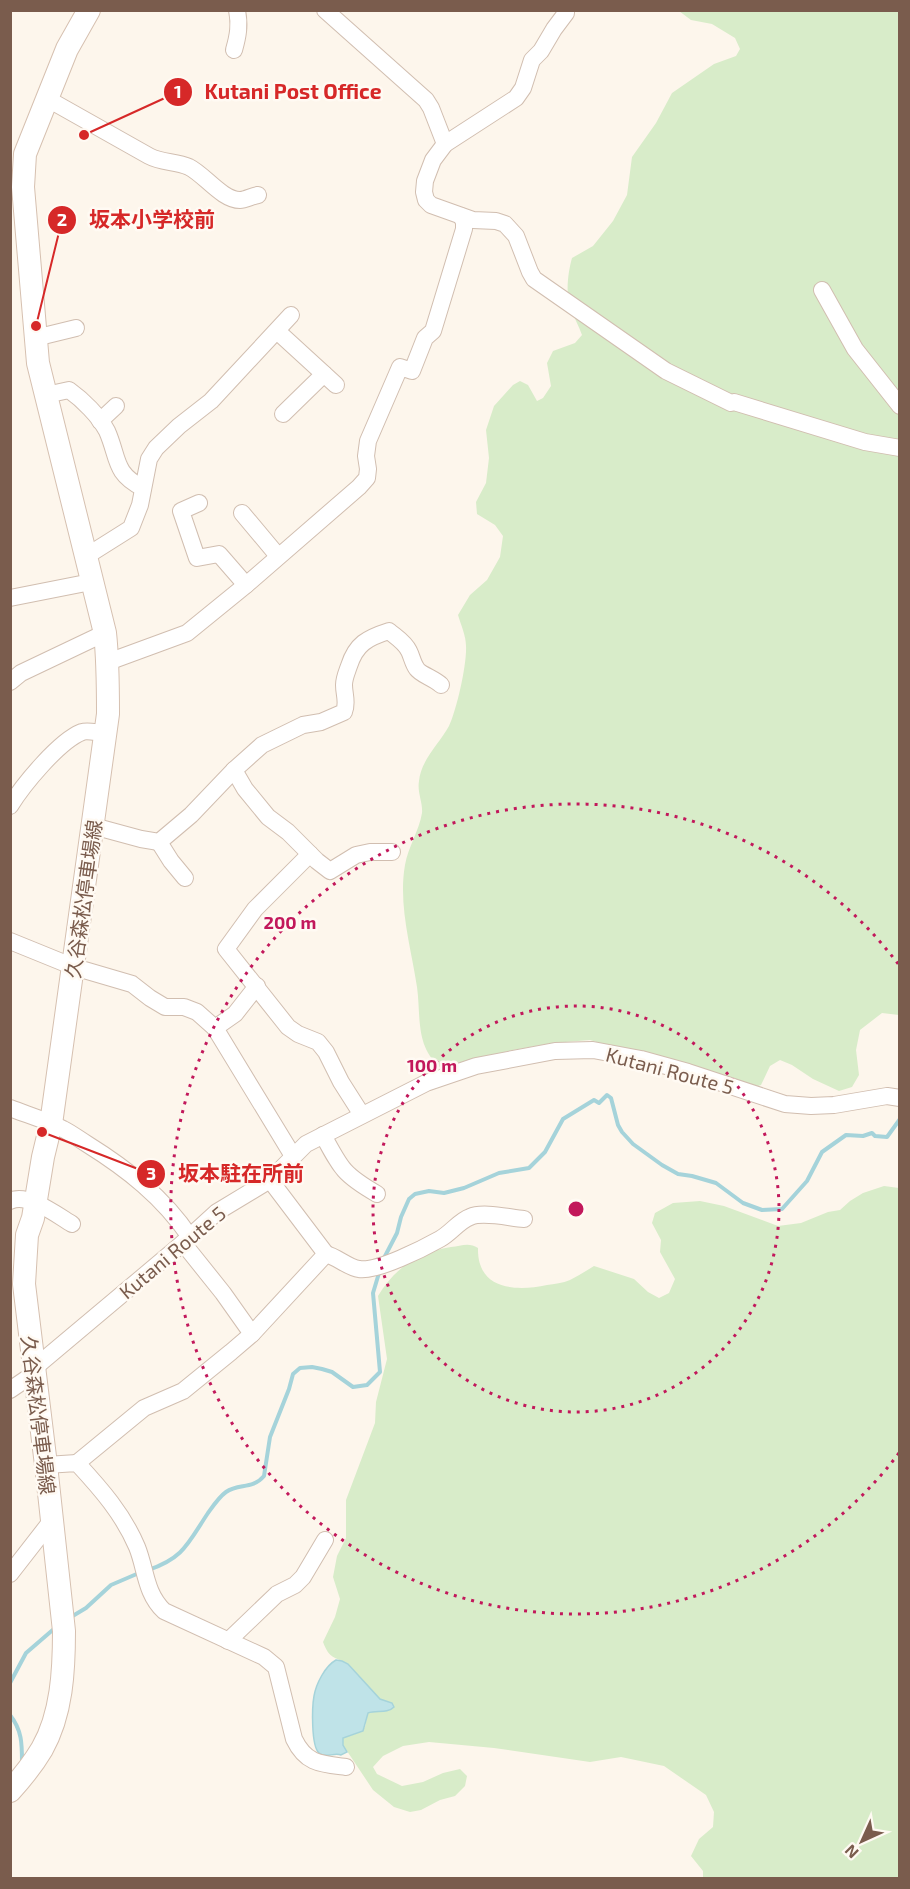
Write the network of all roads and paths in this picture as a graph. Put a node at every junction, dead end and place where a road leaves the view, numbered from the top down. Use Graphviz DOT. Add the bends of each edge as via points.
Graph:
graph roads {
  1 [pos="89,10"];
  2 [pos="237,10"];
  3 [pos="325,10"];
  4 [pos="566,10"];
  5 [pos="234,50"];
  6 [pos="46,98"];
  7 [pos="445,144"];
  8 [pos="258,195"];
  9 [pos="461,216"];
  10 [pos="822,290"];
  11 [pos="291,315"];
  12 [pos="76,328"];
  13 [pos="277,331"];
  14 [pos="36,338"];
  15 [pos="45,395"];
  16 [pos="116,406"];
  17 [pos="900,406"];
  18 [pos="283,414"];
  19 [pos="99,421"];
  20 [pos="900,448"];
  21 [pos="144,488"];
  22 [pos="199,503"];
  23 [pos="242,513"];
  24 [pos="278,556"];
  25 [pos="85,557"];
  26 [pos="91,582"];
  27 [pos="246,585"];
  28 [pos="10,598"];
  29 [pos="105,633"];
  30 [pos="108,662"];
  31 [pos="11,680"];
  32 [pos="441,685"];
  33 [pos="105,733"];
  34 [pos="234,770"];
  35 [pos="10,806"];
  36 [pos="93,826"];
  37 [pos="159,842"];
  38 [pos="392,852"];
  39 [pos="310,854"];
  40 [pos="185,878"];
  41 [pos="10,941"];
  42 [pos="74,967"];
  43 [pos="257,986"];
  44 [pos="215,1028"];
  45 [pos="900,1098"];
  46 [pos="10,1108"];
  47 [pos="362,1115"];
  48 [pos="51,1124"];
  49 [pos="323,1135"];
  50 [pos="293,1156"];
  51 [pos="270,1180"];
  52 [pos="377,1194"];
  53 [pos="10,1201"];
  54 [pos="35,1203"];
  55 [pos="524,1219"];
  56 [pos="72,1224"];
  57 [pos="187,1240"];
  58 [pos="326,1254"];
  59 [pos="252,1334"];
  60 [pos="33,1369"];
  61 [pos="10,1390"];
  62 [pos="77,1463"];
  63 [pos="46,1465"];
  64 [pos="52,1520"];
  65 [pos="325,1540"];
  66 [pos="10,1574"];
  67 [pos="228,1641"];
  68 [pos="346,1767"];
  69 [pos="10,1791"];
  1 -- 6 [label="main road, 久谷森松停車場線"];
  2 -- 5 [label="street"];
  3 -- 7 [label="street" via="426,100"];
  4 -- 7 [label="street" via="532,60 516,98"];
  6 -- 8 [label="street" via="156,160 174,161 198,172 222,193 241,201"];
  6 -- 14 [label="main road, 久谷森松停車場線" via="25,154 24,176"];
  7 -- 9 [label="street" via="433,160 424,192 431,205"];
  9 -- 20 [label="street" via="505,224 516,236 534,279 666,371 731,403 865,442"];
  9 -- 24 [label="street" via="464,229 433,331 425,338 412,371 400,367 368,441 367,478"];
  10 -- 17 [label="street" via="855,349"];
  11 -- 13 [label="street"];
  12 -- 14 [label="street"];
  13 -- 18 [label="street" via="330,379"];
  13 -- 21 [label="street" via="212,401 156,448 149,459"];
  14 -- 15 [label="main road, 久谷森松停車場線"];
  15 -- 19 [label="street" via="69,390"];
  15 -- 25 [label="main road, 久谷森松停車場線"];
  16 -- 19 [label="street"];
  19 -- 21 [label="street" via="123,473"];
  21 -- 25 [label="street" via="131,528"];
  22 -- 27 [label="street" via="181,511 197,558 219,554"];
  23 -- 24 [label="street"];
  24 -- 27 [label="street"];
  25 -- 26 [label="main road, 久谷森松停車場線"];
  26 -- 28 [label="street"];
  26 -- 29 [label="main road, 久谷森松停車場線"];
  27 -- 30 [label="street" via="187,633"];
  29 -- 30 [label="main road, 久谷森松停車場線"];
  29 -- 31 [label="street"];
  30 -- 33 [label="main road, 久谷森松停車場線"];
  32 -- 34 [label="street" via="420,673 409,649 389,630 384,632 359,645 354,652 344,684 344,712 282,734 252,752"];
  33 -- 35 [label="street" via="84,731 72,737"];
  33 -- 36 [label="main road, 久谷森松停車場線"];
  34 -- 37 [label="street"];
  34 -- 39 [label="street" via="268,817"];
  36 -- 37 [label="street"];
  36 -- 42 [label="main road, 久谷森松停車場線"];
  37 -- 40 [label="street"];
  38 -- 39 [label="street" via="356,855 330,871"];
  39 -- 43 [label="street" via="255,909 226,949"];
  41 -- 42 [label="street"];
  42 -- 44 [label="street" via="132,984 165,1007 197,1012"];
  42 -- 48 [label="main road, 久谷森松停車場線"];
  43 -- 44 [label="street" via="235,1014"];
  43 -- 47 [label="street" via="288,1027 318,1042"];
  44 -- 50 [label="street"];
  45 -- 47 [label="street, Kutani Route 5" via="887,1096 834,1105 785,1104 641,1059 593,1050 555,1051 426,1083"];
  46 -- 48 [label="street"];
  47 -- 49 [label="street, Kutani Route 5"];
  48 -- 54 [label="main road, 久谷森松停車場線"];
  48 -- 57 [label="street" via="139,1180 177,1218"];
  49 -- 50 [label="street, Kutani Route 5"];
  49 -- 52 [label="street" via="346,1174"];
  50 -- 51 [label="street, Kutani Route 5"];
  51 -- 57 [label="street, Kutani Route 5" via="217,1212"];
  51 -- 58 [label="street"];
  53 -- 54 [label="street" via="24,1199"];
  54 -- 56 [label="street"];
  54 -- 60 [label="main road, 久谷森松停車場線" via="27,1235 24,1284"];
  55 -- 58 [label="street" via="479,1214 468,1217 440,1239 381,1266 358,1269"];
  57 -- 59 [label="street"];
  57 -- 60 [label="street, Kutani Route 5"];
  58 -- 59 [label="street"];
  59 -- 62 [label="street" via="183,1391 144,1408"];
  60 -- 61 [label="street, Kutani Route 5" via="32,1375"];
  60 -- 63 [label="main road, 久谷森松停車場線"];
  62 -- 63 [label="street"];
  62 -- 67 [label="street" via="118,1511 137,1548 149,1592 156,1603 164,1611"];
  63 -- 64 [label="main road, 久谷森松停車場線"];
  64 -- 66 [label="street"];
  64 -- 69 [label="main road, 久谷森松停車場線" via="64,1631 59,1701 42,1749"];
  65 -- 67 [label="street" via="303,1577 277,1594"];
  67 -- 68 [label="street" via="264,1657 276,1667 299,1749 318,1764"];
}
